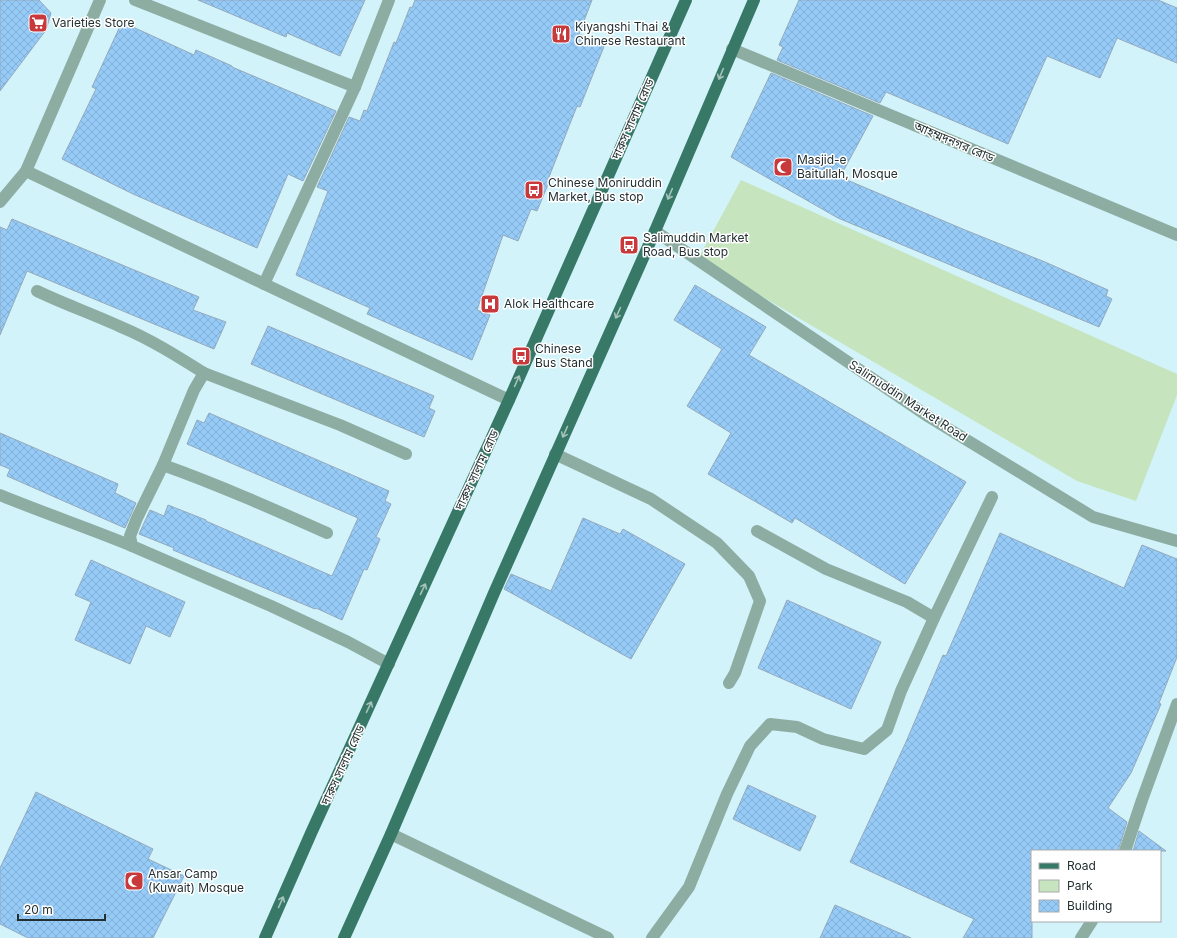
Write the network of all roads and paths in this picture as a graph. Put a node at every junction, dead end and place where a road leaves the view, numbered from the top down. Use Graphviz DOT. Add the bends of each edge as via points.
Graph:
graph roads {
  1 [pos="100,0"];
  2 [pos="135,0"];
  3 [pos="389,0"];
  4 [pos="686,0"];
  5 [pos="754,0"];
  6 [pos="732,49"];
  7 [pos="355,87"];
  8 [pos="26,171"];
  9 [pos="0,202"];
  10 [pos="655,231"];
  11 [pos="1177,236"];
  12 [pos="264,284"];
  13 [pos="37,291"];
  14 [pos="204,373"];
  15 [pos="509,400"];
  16 [pos="406,454"];
  17 [pos="555,454"];
  18 [pos="162,465"];
  19 [pos="0,494"];
  20 [pos="992,497"];
  21 [pos="757,531"];
  22 [pos="327,533"];
  23 [pos="1177,541"];
  24 [pos="132,546"];
  25 [pos="934,618"];
  26 [pos="389,664"];
  27 [pos="729,683"];
  28 [pos="1177,704"];
  29 [pos="391,834"];
  30 [pos="1125,850"];
  31 [pos="1091,922"];
  32 [pos="265,938"];
  33 [pos="344,938"];
  34 [pos="608,938"];
  35 [pos="652,938"];
  36 [pos="1081,938"];
  1 -- 8 [label="street"];
  2 -- 7 [label="street"];
  3 -- 7 [label="street"];
  15 -- 4 [label="main road, দারুস সালাম রোড, one-way"];
  5 -- 6 [label="main road"];
  6 -- 10 [label="main road, one-way"];
  6 -- 11 [label="street, আহম্মদনগর রোড"];
  7 -- 12 [label="street"];
  8 -- 9 [label="street"];
  8 -- 12 [label="street"];
  10 -- 17 [label="main road, one-way"];
  10 -- 23 [label="street, Salimuddin Market Road" via="929,417 1093,517"];
  12 -- 15 [label="street"];
  13 -- 14 [label="street" via="122,327 162,347"];
  14 -- 16 [label="street" via="340,425"];
  14 -- 18 [label="street" via="194,390"];
  26 -- 15 [label="main road, দারুস সালাম রোড, one-way"];
  17 -- 27 [label="street" via="651,499 717,543 749,576 760,601 735,673"];
  17 -- 29 [label="main road"];
  18 -- 22 [label="street" via="211,482"];
  18 -- 24 [label="street" via="136,518 130,536"];
  19 -- 24 [label="street"];
  20 -- 25 [label="street"];
  21 -- 25 [label="street" via="826,569 907,602"];
  24 -- 26 [label="street" via="272,606"];
  25 -- 35 [label="street" via="901,691 887,730 864,749 823,739 797,727 770,724 750,746 727,794 689,887"];
  32 -- 26 [label="main road, দারুস সালাম রোড, one-way"];
  28 -- 30 [label="street"];
  29 -- 33 [label="main road"];
  29 -- 34 [label="street"];
  31 -- 36 [label="street"];
}
